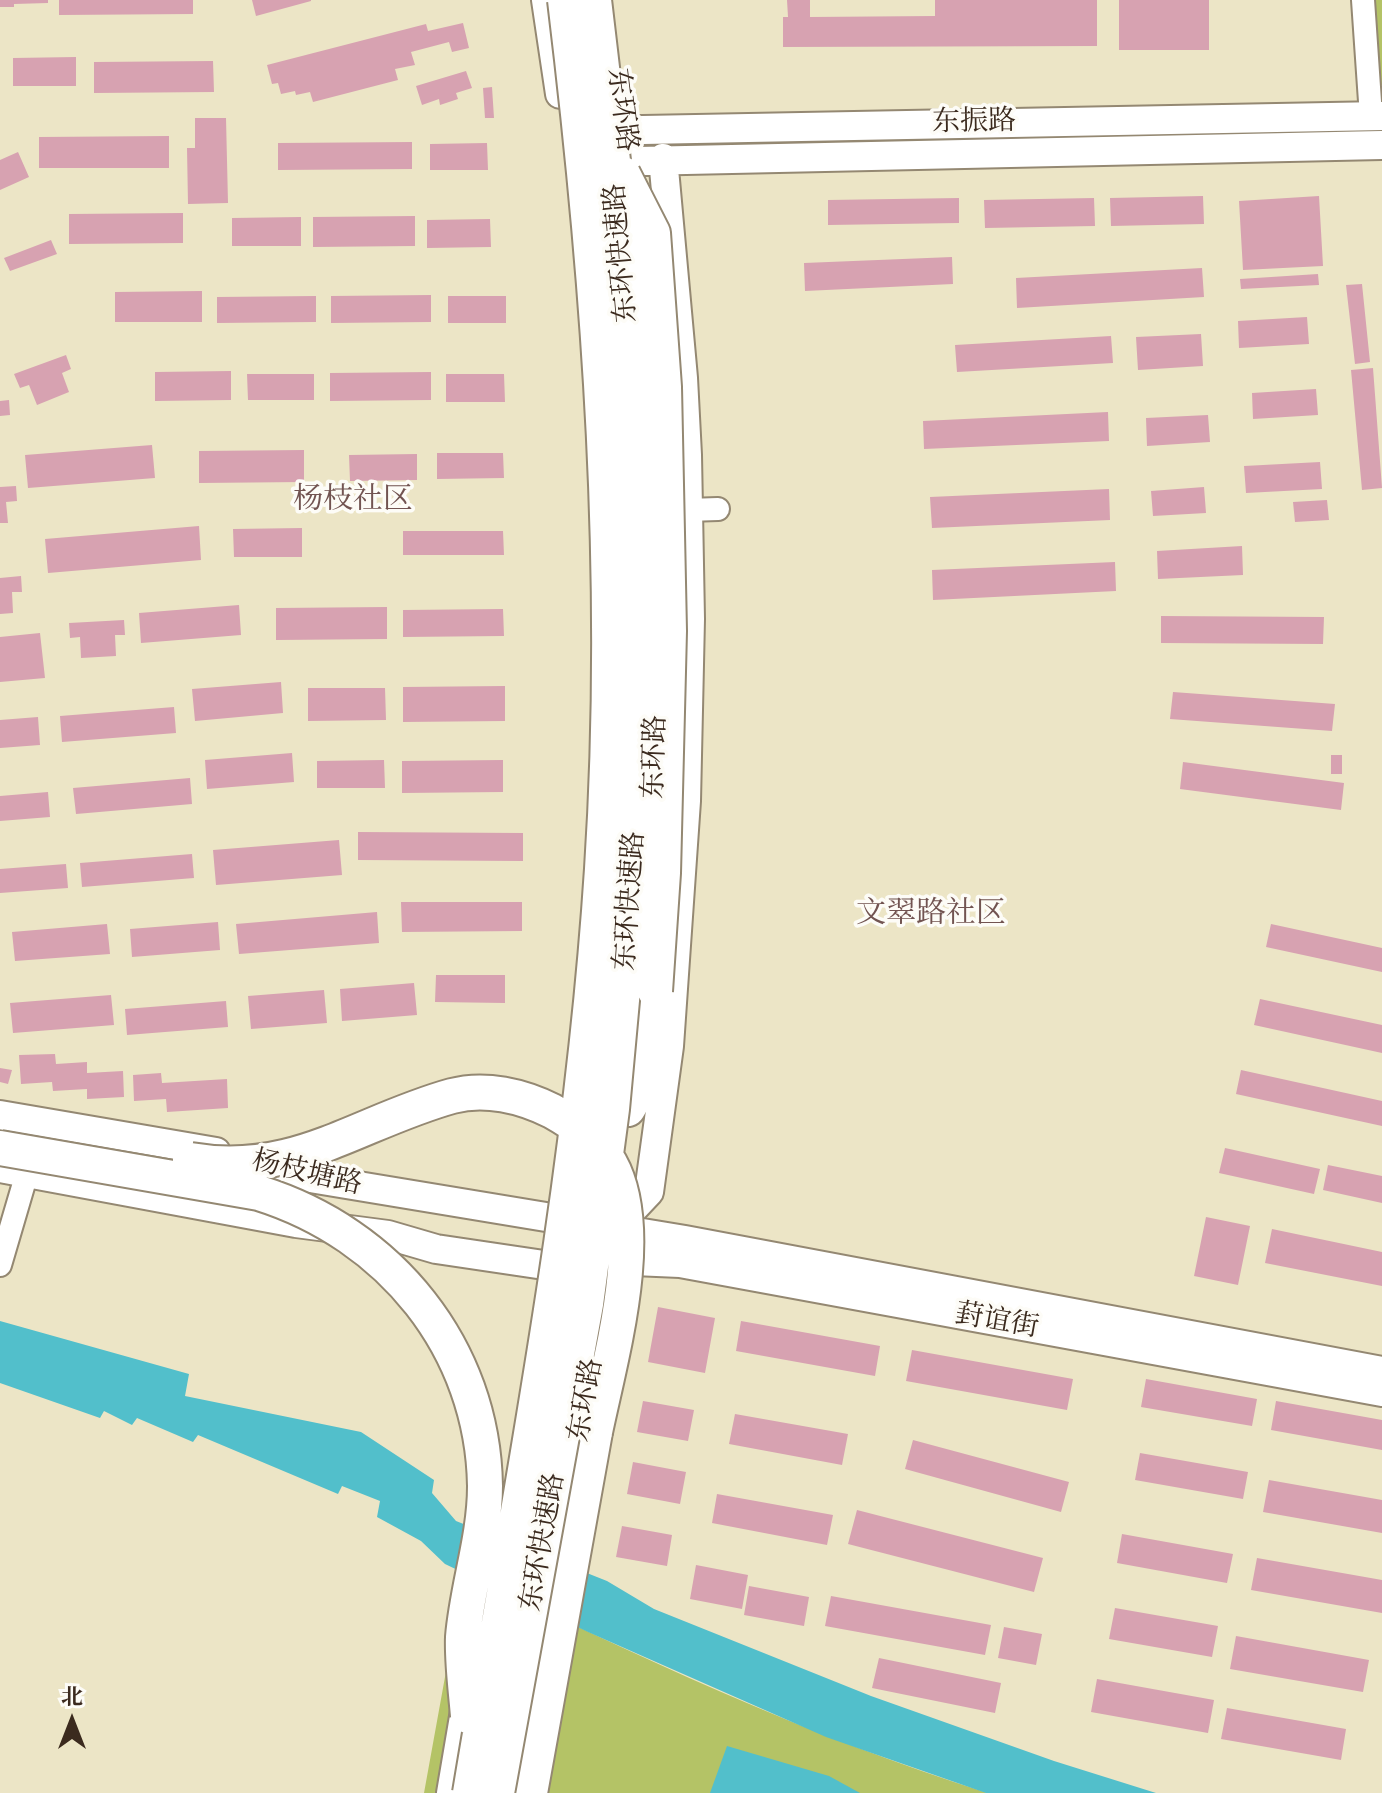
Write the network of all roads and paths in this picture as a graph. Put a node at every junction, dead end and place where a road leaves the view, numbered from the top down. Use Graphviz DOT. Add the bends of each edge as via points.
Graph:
graph roads {
  1 [pos="546,0"];
  2 [pos="565,0"];
  3 [pos="594,0"];
  4 [pos="608,0"];
  5 [pos="1363,0"];
  6 [pos="1376,116"];
  7 [pos="565,133"];
  8 [pos="1382,145"];
  9 [pos="621,147"];
  10 [pos="663,158"];
  11 [pos="568,163"];
  12 [pos="680,341"];
  13 [pos="651,387"];
  14 [pos="655,502"];
  15 [pos="718,509"];
  16 [pos="688,510"];
  17 [pos="628,1109"];
  18 [pos="0,1115"];
  19 [pos="0,1129"];
  20 [pos="0,1148"];
  21 [pos="14,1170"];
  22 [pos="229,1209"];
  23 [pos="553,1219"];
  24 [pos="614,1228"];
  25 [pos="436,1249"];
  26 [pos="611,1260"];
  27 [pos="0,1265"];
  28 [pos="544,1265"];
  29 [pos="1382,1371"];
  30 [pos="1382,1392"];
  31 [pos="545,1710"];
  32 [pos="471,1791"];
  33 [pos="516,1793"];
  34 [pos="530,1793"];
  1 -- 7 [label="main road"];
  2 -- 32 [label="highway, 东环快速路, bridge" via="591,238 604,434 608,629 602,865 581,1105 556,1286"];
  3 -- 9 [label="highway, 东环快速路, bridge"];
  4 -- 9 [label="main road, 东环路"];
  5 -- 6 [label="street"];
  6 -- 9 [label="main road, 东振路"];
  7 -- 9 [label="main road, 东振路"];
  7 -- 11 [label="main road"];
  8 -- 10 [label="main road, 东振路"];
  9 -- 10 [label="main road, 东振路"];
  9 -- 11 [label="main road, 东振路"];
  9 -- 13 [label="main road, 东环路"];
  9 -- 17 [label="highway, bridge" via="653,233 664,387 669,631 655,991 645,1080"];
  9 -- 32 [label="highway, 东环快速路, bridge" via="637,508 634,870 612,1109 586,1304"];
  10 -- 12 [label="main road"];
  11 -- 23 [label="main road" via="591,488 592,747 584,926"];
  12 -- 13 [label="main road" via="663,352"];
  12 -- 16 [label="main road"];
  13 -- 14 [label="main road, 东环路"];
  14 -- 16 [label="main road" via="665,510"];
  14 -- 17 [label="main road, 东环路" via="658,629 652,871"];
  15 -- 16 [label="street"];
  16 -- 24 [label="main road" via="686,801 669,1046 649,1192"];
  17 -- 24 [label="main road, 东环路"];
  18 -- 23 [label="main road, 杨枝塘路" via="222,1153 304,1177"];
  19 -- 31 [label="highway, bridge" via="236,1165 277,1161 438,1100 488,1093 548,1109 592,1139 619,1183 625,1272"];
  20 -- 32 [label="highway, bridge" via="282,1200 370,1252 431,1315 468,1384 483,1465 483,1520 463,1638"];
  21 -- 22 [label="main road, 杨枝塘路"];
  21 -- 27 [label="street"];
  22 -- 25 [label="main road, 杨枝塘路" via="388,1235"];
  22 -- 25 [label="main road, 杨枝塘路" via="256,1227 394,1257"];
  23 -- 24 [label="main road, 杨枝塘路"];
  23 -- 28 [label="main road"];
  24 -- 26 [label="main road, 东环路"];
  24 -- 29 [label="main road, 葑谊街"];
  25 -- 28 [label="main road, 杨枝塘路"];
  26 -- 28 [label="main road, 杨枝塘路"];
  26 -- 30 [label="main road, 葑谊街" via="680,1263"];
  26 -- 33 [label="main road, 东环路"];
  28 -- 32 [label="main road" via="485,1594"];
  31 -- 33 [label="highway"];
  31 -- 34 [label="highway"];
}
